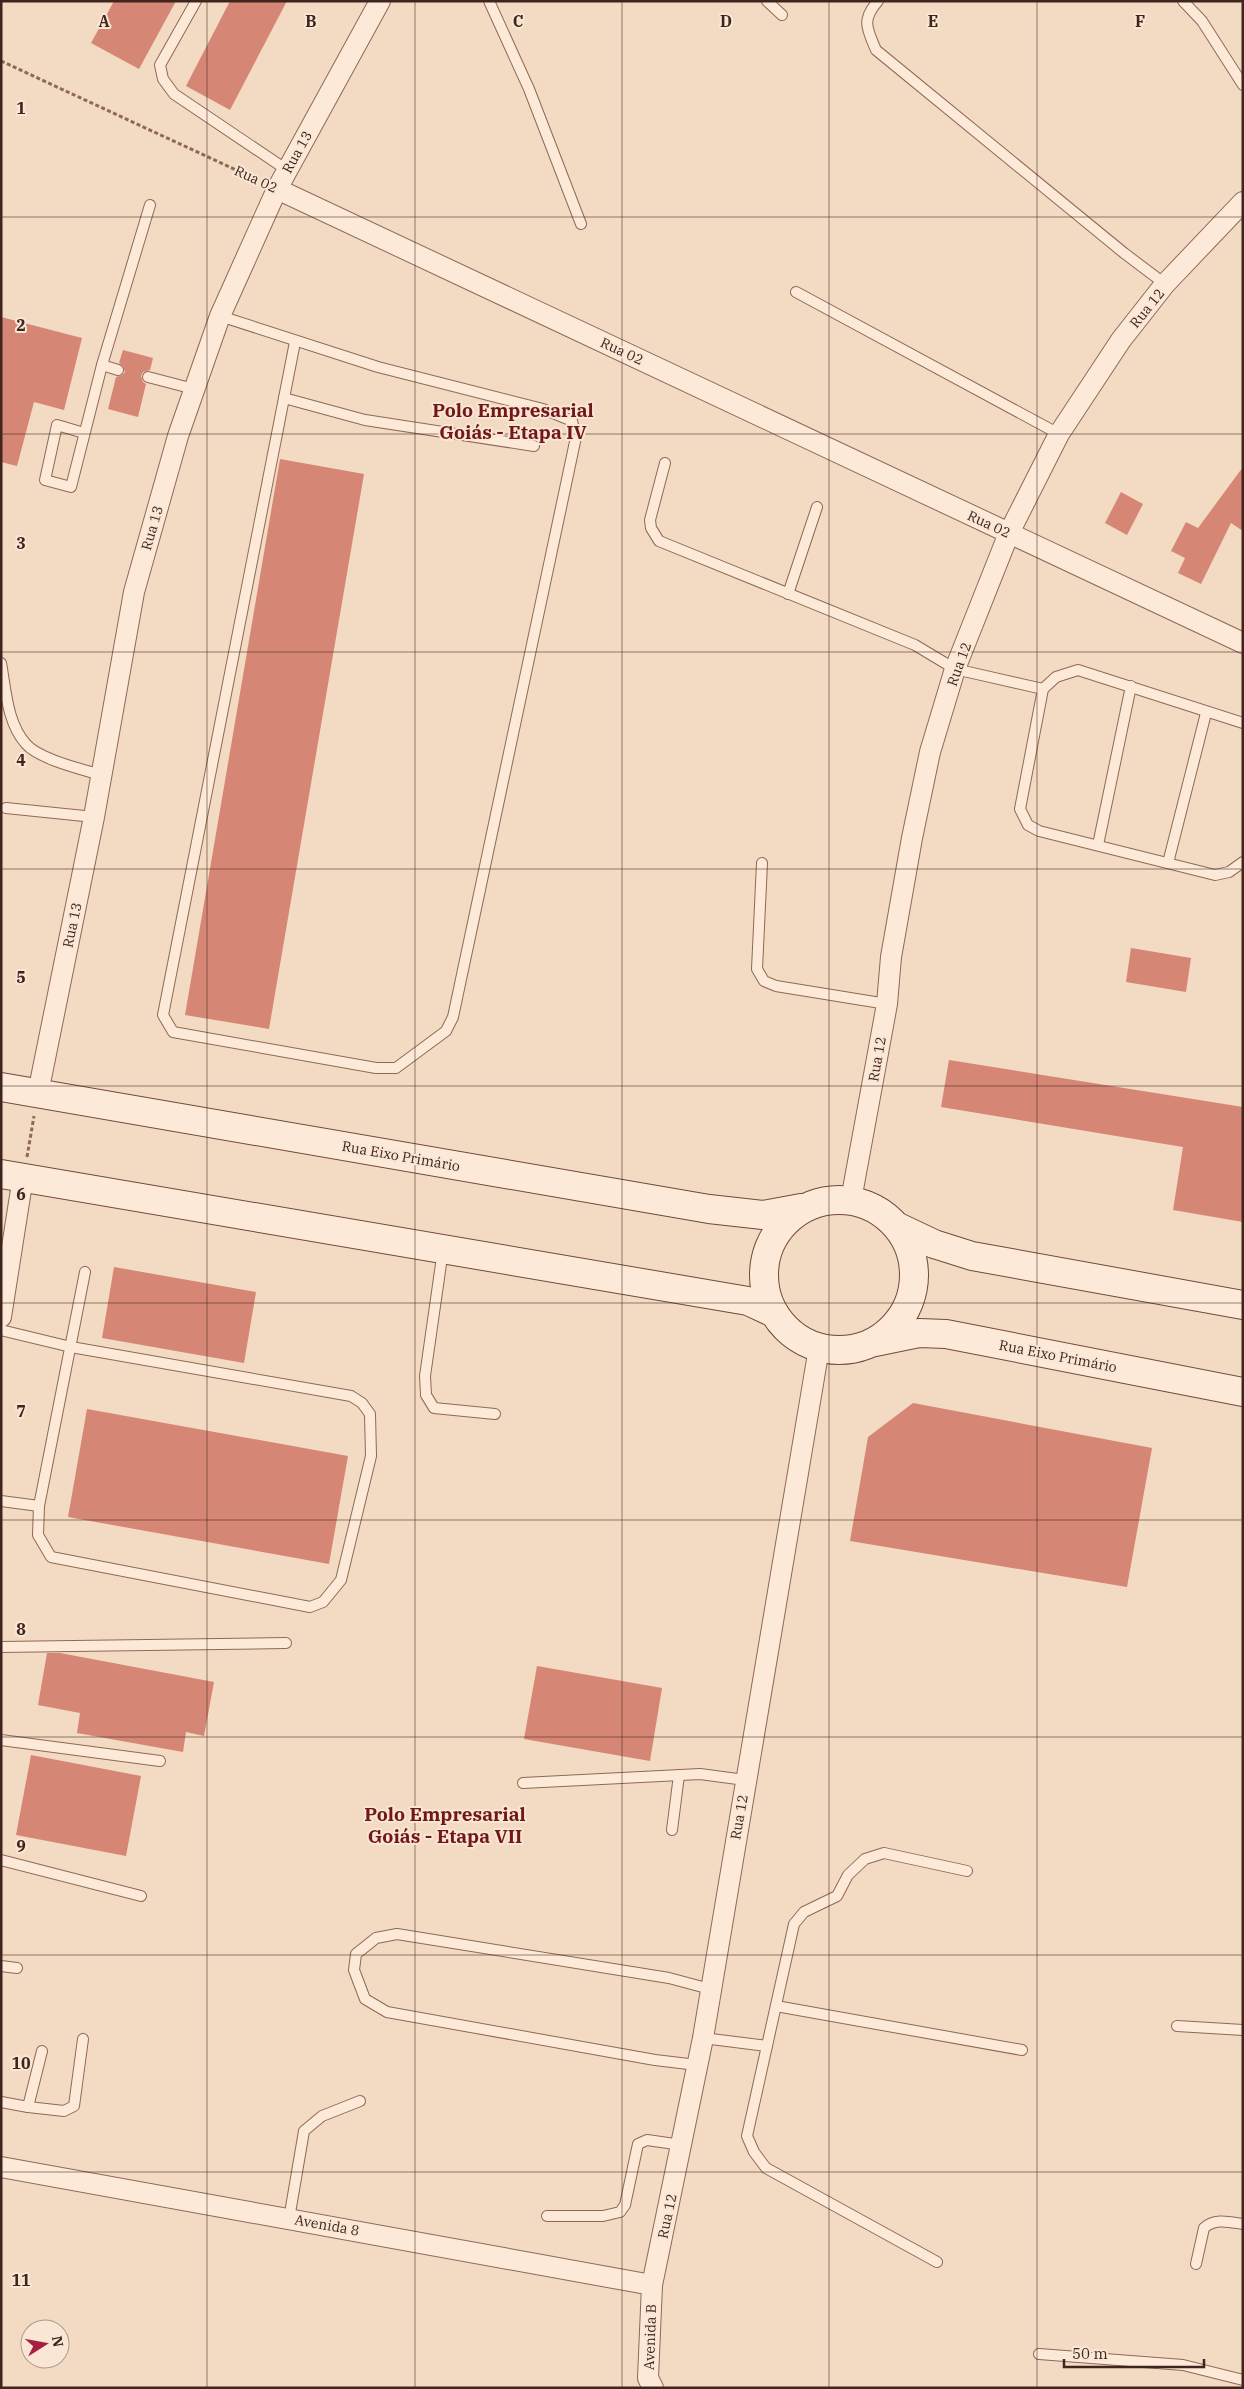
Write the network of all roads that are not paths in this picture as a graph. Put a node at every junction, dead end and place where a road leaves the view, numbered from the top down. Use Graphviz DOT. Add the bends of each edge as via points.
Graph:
graph roads {
  1 [pos="196,1"];
  2 [pos="380,1"];
  3 [pos="488,1"];
  4 [pos="767,1"];
  5 [pos="878,1"];
  6 [pos="1183,1"];
  7 [pos="782,15"];
  8 [pos="1243,85"];
  9 [pos="287,170"];
  10 [pos="277,189"];
  11 [pos="1243,202"];
  12 [pos="150,205"];
  13 [pos="581,224"];
  14 [pos="1165,284"];
  15 [pos="796,292"];
  16 [pos="220,316"];
  17 [pos="295,342"];
  18 [pos="102,365"];
  19 [pos="118,370"];
  20 [pos="148,377"];
  21 [pos="194,389"];
  22 [pos="284,398"];
  23 [pos="84,433"];
  24 [pos="1059,434"];
  25 [pos="534,446"];
  26 [pos="665,463"];
  27 [pos="816,508"];
  28 [pos="1009,533"];
  29 [pos="788,594"];
  30 [pos="1243,643"];
  31 [pos="1,663"];
  32 [pos="956,669"];
  33 [pos="1131,686"];
  34 [pos="1043,689"];
  35 [pos="1206,712"];
  36 [pos="1243,723"];
  37 [pos="101,775"];
  38 [pos="6,808"];
  39 [pos="94,817"];
  40 [pos="1098,846"];
  41 [pos="1243,862"];
  42 [pos="762,863"];
  43 [pos="1168,863"];
  44 [pos="886,1004"];
  45 [pos="1,1087"];
  46 [pos="38,1093"];
  47 [pos="12,1176"];
  48 [pos="851,1200"];
  49 [pos="801,1208"];
  50 [pos="898,1228"];
  51 [pos="443,1249"];
  52 [pos="85,1272"];
  53 [pos="1243,1305"];
  54 [pos="774,1314"];
  55 [pos="1,1317"];
  56 [pos="1,1330"];
  57 [pos="874,1342"];
  58 [pos="70,1347"];
  59 [pos="819,1348"];
  60 [pos="1243,1392"];
  61 [pos="495,1414"];
  62 [pos="1,1501"];
  63 [pos="39,1506"];
  64 [pos="286,1643"];
  65 [pos="1,1647"];
  66 [pos="1,1740"];
  67 [pos="160,1761"];
  68 [pos="679,1775"];
  69 [pos="745,1780"];
  70 [pos="523,1783"];
  71 [pos="672,1830"];
  72 [pos="1,1860"];
  73 [pos="967,1871"];
  74 [pos="141,1896"];
  75 [pos="1,1966"];
  76 [pos="17,1968"];
  77 [pos="710,1989"];
  78 [pos="776,2006"];
  79 [pos="1177,2026"];
  80 [pos="1243,2030"];
  81 [pos="83,2038"];
  82 [pos="703,2038"];
  83 [pos="767,2046"];
  84 [pos="1022,2050"];
  85 [pos="42,2051"];
  86 [pos="697,2065"];
  87 [pos="360,2101"];
  88 [pos="1,2102"];
  89 [pos="28,2107"];
  90 [pos="682,2145"];
  91 [pos="1,2167"];
  92 [pos="548,2216"];
  93 [pos="289,2218"];
  94 [pos="1243,2224"];
  95 [pos="937,2262"];
  96 [pos="1196,2264"];
  97 [pos="652,2285"];
  98 [pos="1039,2354"];
  99 [pos="1243,2380"];
  100 [pos="653,2388"];
  1 -- 9 [label="lane" via="160,66 166,86"];
  2 -- 9 [label="street, Rua 13"];
  3 -- 13 [label="lane" via="529,89"];
  4 -- 7 [label="lane"];
  5 -- 14 [label="lane" via="869,12 867,29 876,50"];
  6 -- 8 [label="lane" via="1202,21"];
  9 -- 10 [label="street, Rua 13"];
  10 -- 16 [label="street, Rua 13"];
  10 -- 28 [label="street, Rua 02"];
  11 -- 14 [label="street, Rua 12"];
  12 -- 18 [label="lane"];
  14 -- 24 [label="street, Rua 12" via="1121,340"];
  15 -- 24 [label="lane"];
  16 -- 17 [label="lane"];
  16 -- 21 [label="street, Rua 13"];
  17 -- 22 [label="lane"];
  17 -- 22 [label="lane" via="543,409 572,422 576,437 453,1017 446,1031 396,1068 376,1068 173,1032 163,1015"];
  18 -- 19 [label="lane"];
  18 -- 23 [label="lane"];
  20 -- 21 [label="lane"];
  21 -- 37 [label="street, Rua 13" via="134,592"];
  22 -- 25 [label="lane" via="365,420"];
  23 -- 23 [label="lane" via="71,487 44,480 57,425"];
  24 -- 28 [label="street, Rua 12"];
  26 -- 29 [label="lane" via="650,520 659,541"];
  27 -- 29 [label="lane"];
  28 -- 30 [label="street, Rua 02"];
  28 -- 32 [label="street, Rua 12"];
  29 -- 32 [label="lane" via="915,645"];
  31 -- 37 [label="lane" via="10,710 26,745 39,753"];
  32 -- 34 [label="lane"];
  32 -- 44 [label="street, Rua 12" via="930,752 912,838"];
  33 -- 34 [label="lane" via="1078,670 1056,677"];
  33 -- 35 [label="lane"];
  33 -- 40 [label="lane"];
  34 -- 40 [label="lane" via="1020,809 1028,825 1039,831"];
  35 -- 36 [label="lane"];
  35 -- 43 [label="lane"];
  37 -- 39 [label="street, Rua 13"];
  38 -- 39 [label="lane"];
  39 -- 46 [label="street, Rua 13"];
  40 -- 43 [label="lane"];
  41 -- 43 [label="lane" via="1229,872 1215,875"];
  42 -- 44 [label="lane" via="759,976 776,986"];
  44 -- 48 [label="street, Rua 12"];
  45 -- 46 [label="street, Rua Eixo Primário"];
  46 -- 49 [label="street, Rua Eixo Primário" via="709,1209 763,1215"];
  47 -- 51 [label="street"];
  47 -- 55 [label="street"];
  48 -- 49 [label="street" via="834,1199"];
  48 -- 50 [label="street" via="885,1214"];
  49 -- 54 [label="street" via="783,1224 770,1244 764,1267 765,1291"];
  50 -- 53 [label="street" via="972,1256"];
  50 -- 57 [label="street" via="909,1246 914,1268 913,1291 892,1329"];
  51 -- 54 [label="street" via="748,1301"];
  51 -- 61 [label="lane" via="425,1376 426,1395 434,1408"];
  52 -- 58 [label="lane"];
  54 -- 59 [label="street" via="801,1341"];
  56 -- 58 [label="lane"];
  57 -- 59 [label="street" via="847,1350"];
  57 -- 60 [label="street, Rua Eixo Primário" via="919,1333 946,1334"];
  58 -- 63 [label="lane"];
  58 -- 63 [label="lane" via="351,1396 370,1414 371,1456 341,1580 323,1602 310,1607 51,1557 38,1536"];
  59 -- 69 [label="street, Rua 12"];
  62 -- 63 [label="lane"];
  64 -- 65 [label="lane"];
  66 -- 67 [label="lane"];
  68 -- 69 [label="lane" via="700,1774"];
  68 -- 70 [label="lane"];
  68 -- 71 [label="lane"];
  69 -- 77 [label="street, Rua 12"];
  72 -- 74 [label="lane"];
  73 -- 78 [label="lane" via="884,1853 865,1858 848,1875 837,1896 804,1912 794,1924"];
  75 -- 76 [label="lane"];
  77 -- 82 [label="street, Rua 12"];
  77 -- 86 [label="lane" via="669,1978 397,1934 376,1938 356,1954 354,1970 366,1999 386,2012"];
  78 -- 83 [label="lane"];
  78 -- 84 [label="lane"];
  79 -- 80 [label="lane"];
  81 -- 89 [label="lane" via="74,2106 64,2111"];
  82 -- 83 [label="lane"];
  82 -- 86 [label="street, Rua 12"];
  83 -- 95 [label="lane" via="747,2136 766,2168"];
  85 -- 89 [label="lane"];
  86 -- 90 [label="street, Rua 12"];
  87 -- 93 [label="lane" via="322,2116 304,2130"];
  88 -- 89 [label="lane"];
  90 -- 92 [label="lane" via="647,2140 638,2144 625,2205 620,2212 603,2216"];
  90 -- 97 [label="street, Rua 12"];
  91 -- 93 [label="street, Avenida 8"];
  93 -- 97 [label="street, Avenida 8"];
  94 -- 96 [label="lane" via="1220,2221 1204,2228"];
  97 -- 100 [label="street, Avenida B" via="648,2378"];
  98 -- 99 [label="lane" via="1183,2365"];
}
